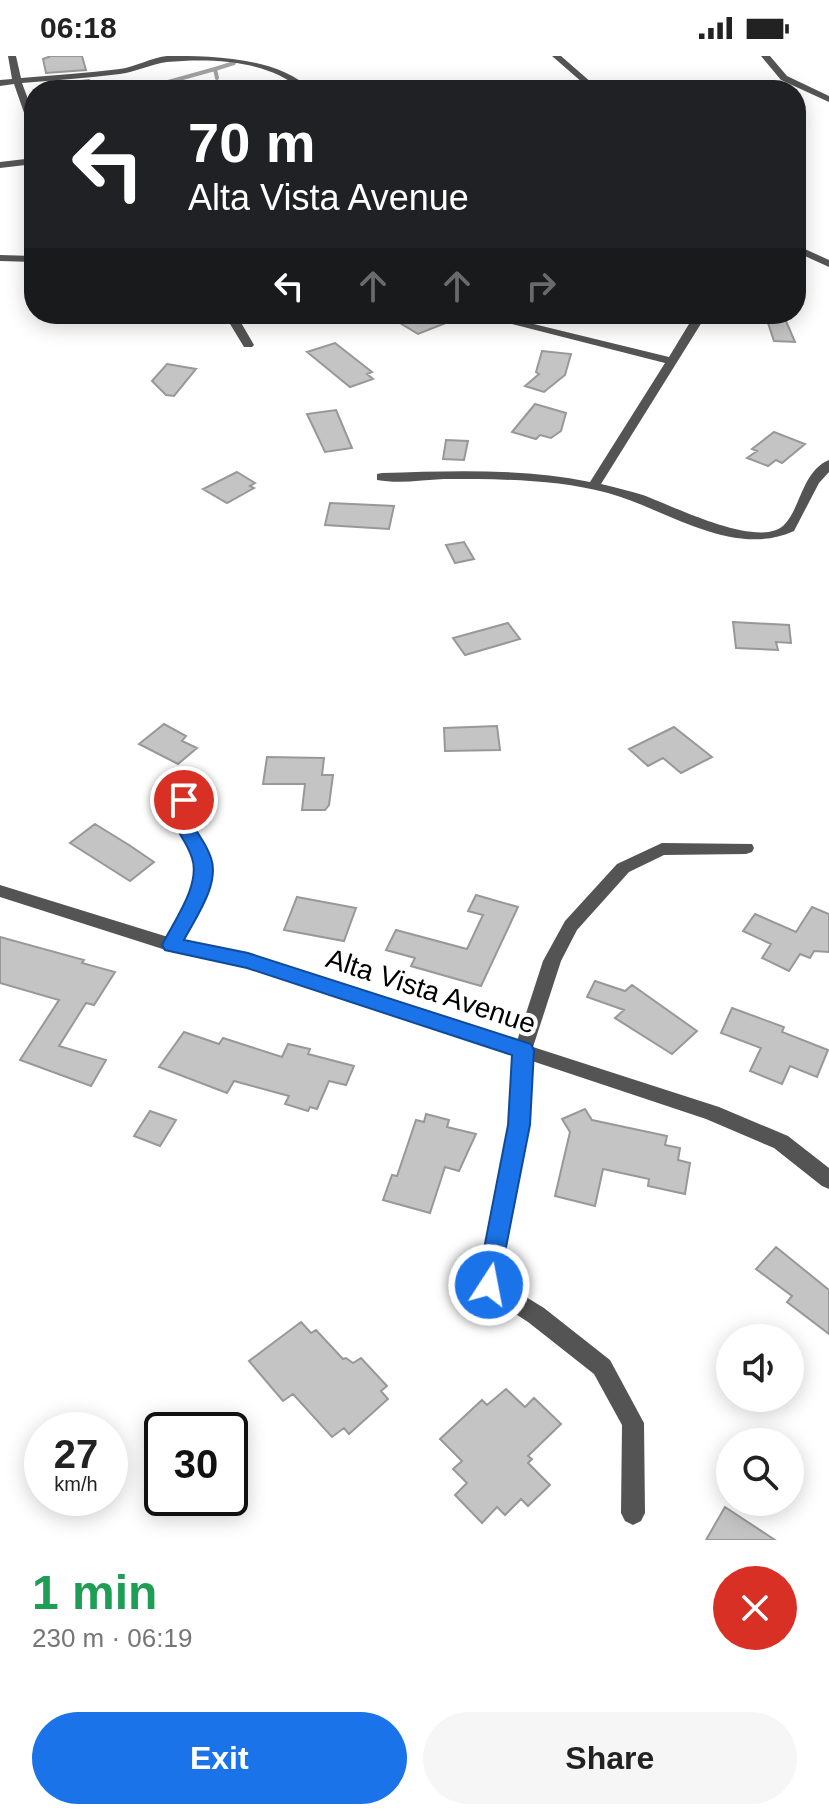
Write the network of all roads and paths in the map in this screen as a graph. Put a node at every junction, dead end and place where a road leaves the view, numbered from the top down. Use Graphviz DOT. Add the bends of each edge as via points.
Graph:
graph roads {
  1 [pos="12,56"];
  2 [pos="556,56"];
  3 [pos="765,56"];
  4 [pos="166,58"];
  5 [pos="24,80"];
  6 [pos="28,80"];
  7 [pos="295,80"];
  8 [pos="584,80"];
  9 [pos="788,80"];
  10 [pos="17,81"];
  11 [pos="0,83"];
  12 [pos="806,88"];
  13 [pos="829,99"];
  14 [pos="24,100"];
  15 [pos="24,162"];
  16 [pos="0,165"];
  17 [pos="806,253"];
  18 [pos="0,258"];
  19 [pos="24,259"];
  20 [pos="829,264"];
  21 [pos="236,324"];
  22 [pos="520,324"];
  23 [pos="695,324"];
  24 [pos="248,345"];
  25 [pos="672,361"];
  26 [pos="829,464"];
  27 [pos="382,477"];
  28 [pos="594,485"];
  29 [pos="184,800"];
  30 [pos="746,848"];
  31 [pos="0,891"];
  32 [pos="172,945"];
  33 [pos="523,1050"];
  34 [pos="829,1180"];
  35 [pos="633,1513"];
  1 -- 10 [label="street"];
  2 -- 8 [label="street"];
  3 -- 9 [label="street"];
  4 -- 6 [label="street" via="124,71"];
  4 -- 7 [label="street" via="245,60 285,71"];
  5 -- 10 [label="street"];
  10 -- 11 [label="street"];
  10 -- 14 [label="street"];
  12 -- 13 [label="street"];
  15 -- 16 [label="street"];
  17 -- 20 [label="street"];
  18 -- 19 [label="street"];
  21 -- 24 [label="street"];
  22 -- 25 [label="street"];
  23 -- 25 [label="street"];
  25 -- 28 [label="street"];
  26 -- 28 [label="street" via="813,482 789,528 775,534 737,534"];
  27 -- 28 [label="street" via="457,475"];
  29 -- 32 [label="street" via="181,823 202,859 201,886"];
  30 -- 33 [label="street" via="662,849 623,868 571,926 552,961"];
  31 -- 32 [label="street, Alta Vista Avenue"];
  32 -- 33 [label="street, Alta Vista Avenue" via="248,961"];
  33 -- 34 [label="street, Alta Vista Avenue" via="712,1113 781,1142"];
  33 -- 35 [label="street" via="519,1125 489,1285 602,1367 633,1423"];
}
